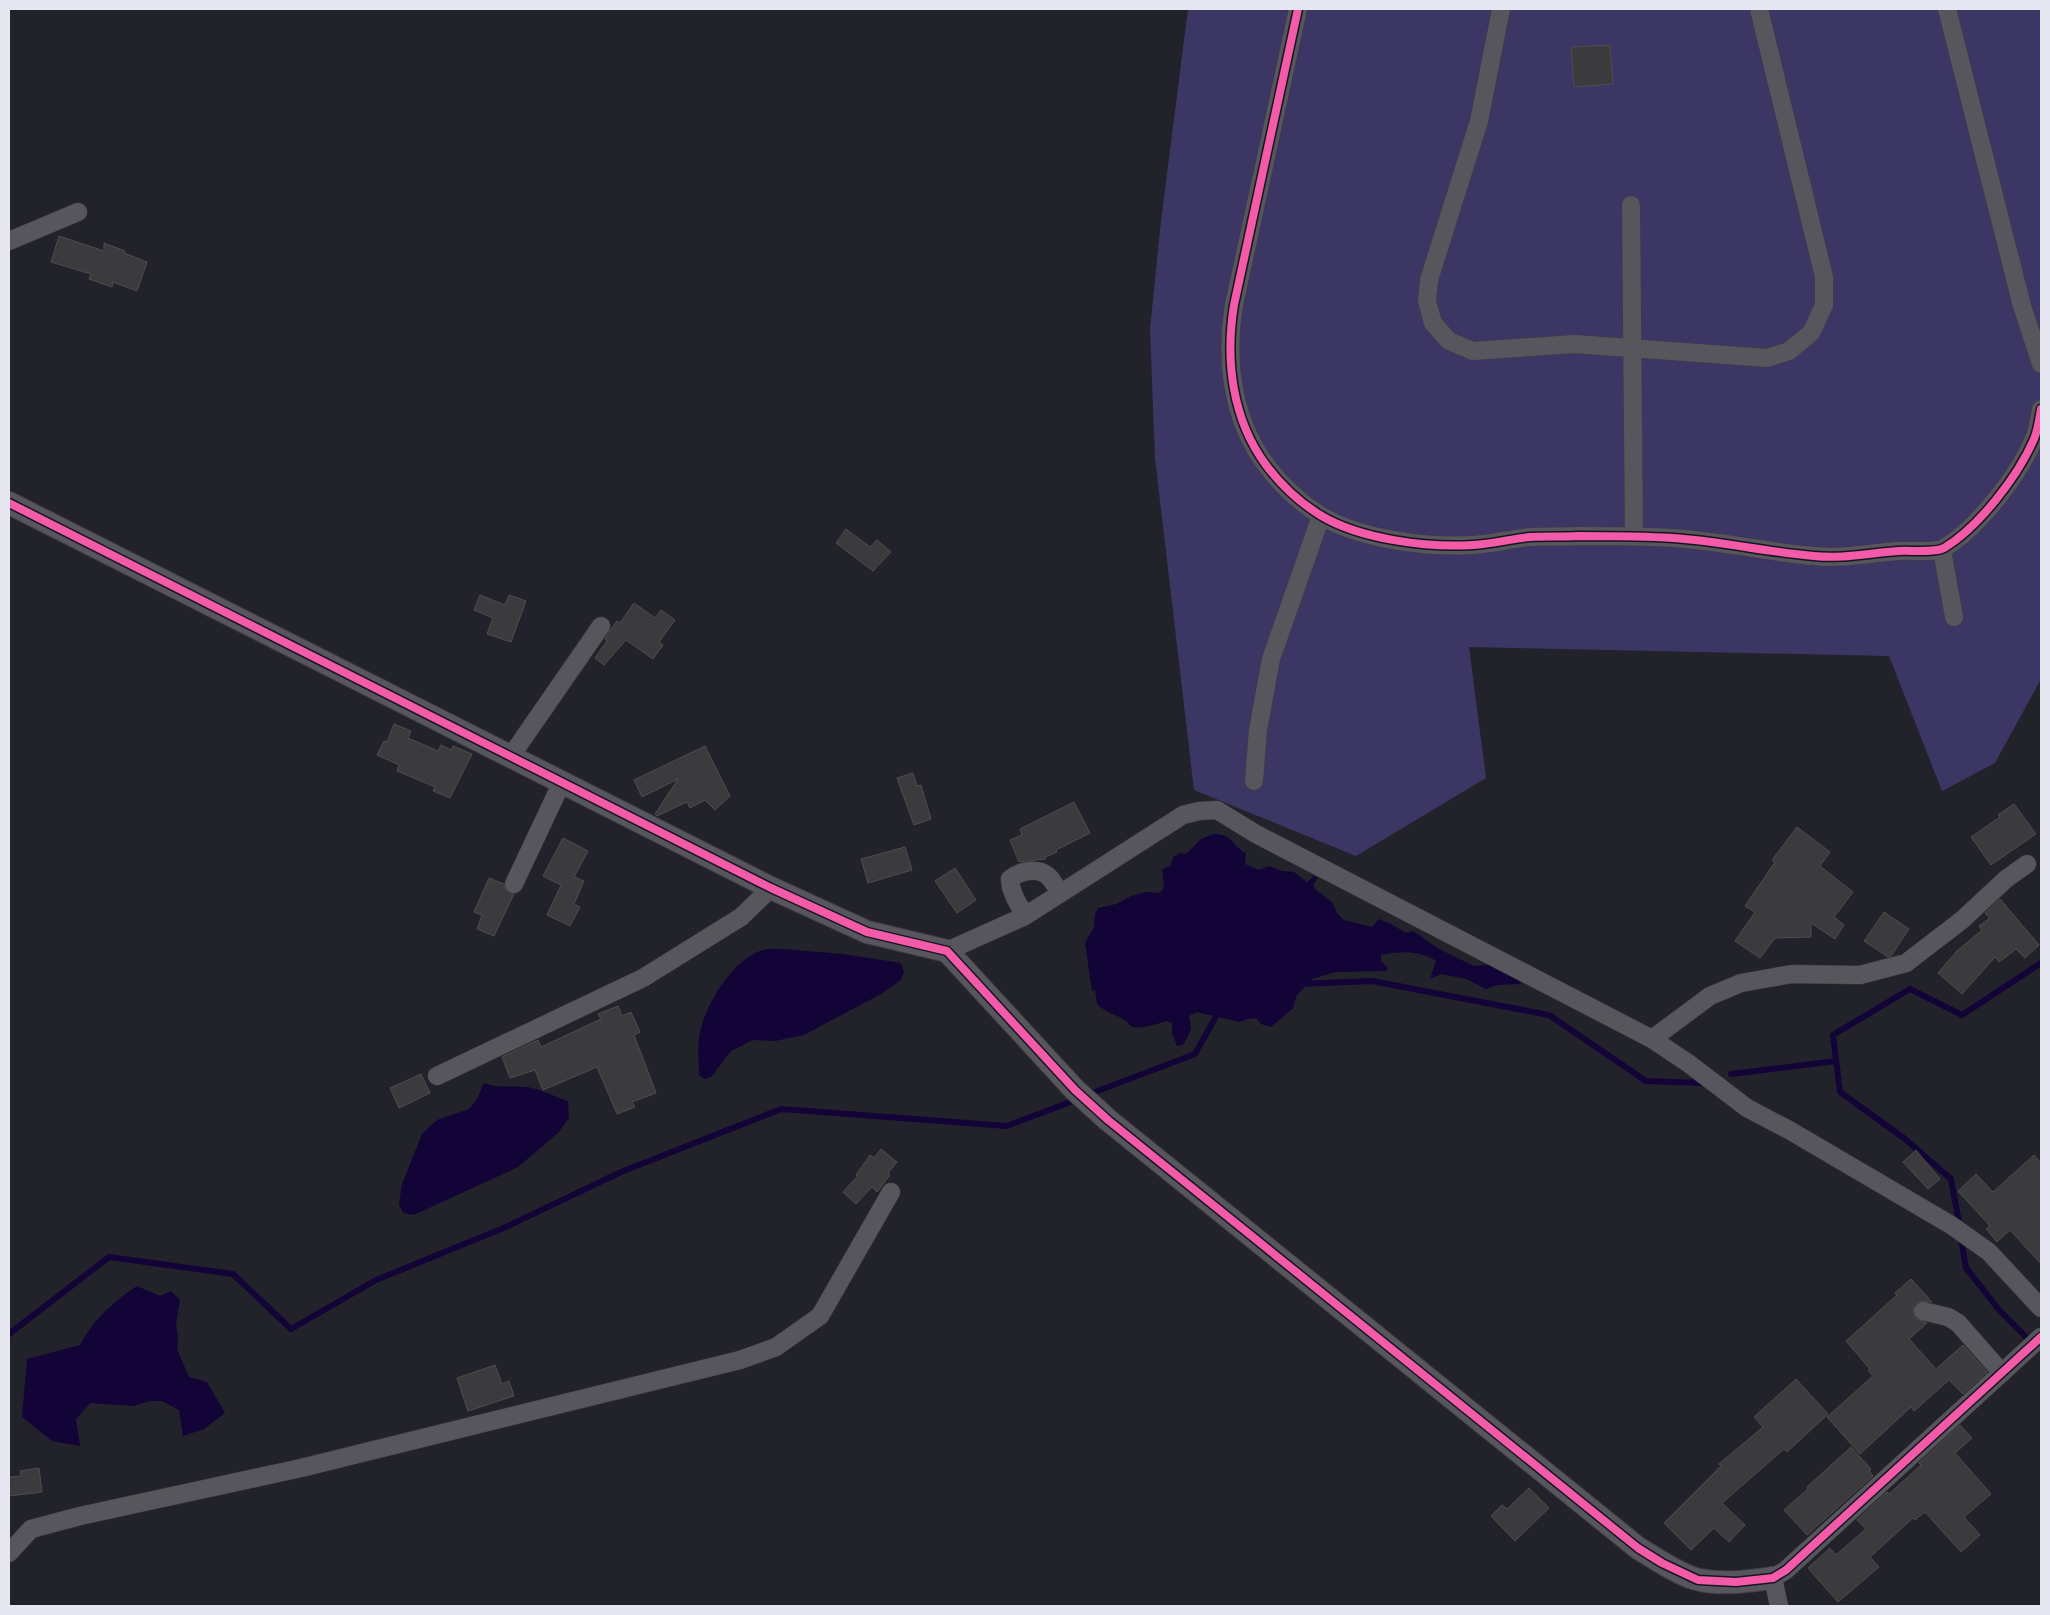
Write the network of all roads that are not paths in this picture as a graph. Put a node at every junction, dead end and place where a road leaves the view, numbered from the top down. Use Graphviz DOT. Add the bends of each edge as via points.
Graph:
graph roads {
  1 [pos="1298,9"];
  2 [pos="1501,9"];
  3 [pos="1759,9"];
  4 [pos="1948,9"];
  5 [pos="1631,205"];
  6 [pos="78,212"];
  7 [pos="9,241"];
  8 [pos="1632,347"];
  9 [pos="2041,364"];
  10 [pos="2041,409"];
  11 [pos="9,502"];
  12 [pos="1321,516"];
  13 [pos="1634,535"];
  14 [pos="1942,550"];
  15 [pos="1954,617"];
  16 [pos="601,626"];
  17 [pos="511,756"];
  18 [pos="1254,781"];
  19 [pos="562,782"];
  20 [pos="2027,864"];
  21 [pos="514,884"];
  22 [pos="771,888"];
  23 [pos="1060,893"];
  24 [pos="1025,916"];
  25 [pos="952,957"];
  26 [pos="1652,1039"];
  27 [pos="437,1076"];
  28 [pos="891,1192"];
  29 [pos="2041,1308"];
  30 [pos="1923,1311"];
  31 [pos="2041,1337"];
  32 [pos="2009,1367"];
  33 [pos="9,1553"];
  34 [pos="1773,1578"];
  35 [pos="1779,1606"];
  1 -- 12 [label="street" via="1234,304 1229,333 1230,364 1234,394 1253,447 1294,497"];
  2 -- 8 [label="street" via="1479,121 1429,280 1427,301 1433,323 1449,341 1473,351 1575,344"];
  3 -- 8 [label="street" via="1824,276 1824,306 1811,333 1789,351 1767,358"];
  4 -- 9 [label="street" via="2022,306"];
  5 -- 8 [label="street"];
  6 -- 7 [label="street"];
  8 -- 13 [label="street"];
  10 -- 14 [label="street" via="2035,438 2014,476 1973,524"];
  11 -- 17 [label="street"];
  12 -- 13 [label="street" via="1392,540 1433,545 1473,546 1532,537"];
  12 -- 18 [label="street" via="1272,659 1258,730"];
  13 -- 14 [label="street" via="1704,540 1816,557"];
  14 -- 15 [label="street"];
  16 -- 17 [label="street"];
  17 -- 19 [label="street"];
  19 -- 21 [label="street"];
  19 -- 22 [label="street"];
  20 -- 26 [label="street" via="2006,878 1962,920 1906,962 1860,975 1792,974 1741,983 1710,996"];
  22 -- 25 [label="street" via="867,932"];
  22 -- 27 [label="street" via="741,917 643,978"];
  23 -- 24 [label="street"];
  23 -- 24 [label="street" via="1047,875 1032,870 1016,875 1010,879 1011,887"];
  23 -- 26 [label="street" via="1183,815 1217,810 1256,834"];
  24 -- 25 [label="street"];
  25 -- 34 [label="street" via="1075,1090 1116,1126 1638,1548 1698,1580 1736,1582"];
  26 -- 29 [label="street" via="1747,1108 1951,1225 1989,1252"];
  28 -- 33 [label="street" via="820,1316 776,1347 740,1360 31,1529"];
  30 -- 32 [label="street" via="1958,1323"];
  31 -- 32 [label="street"];
  32 -- 34 [label="street" via="1786,1570"];
  34 -- 35 [label="street"];
}
